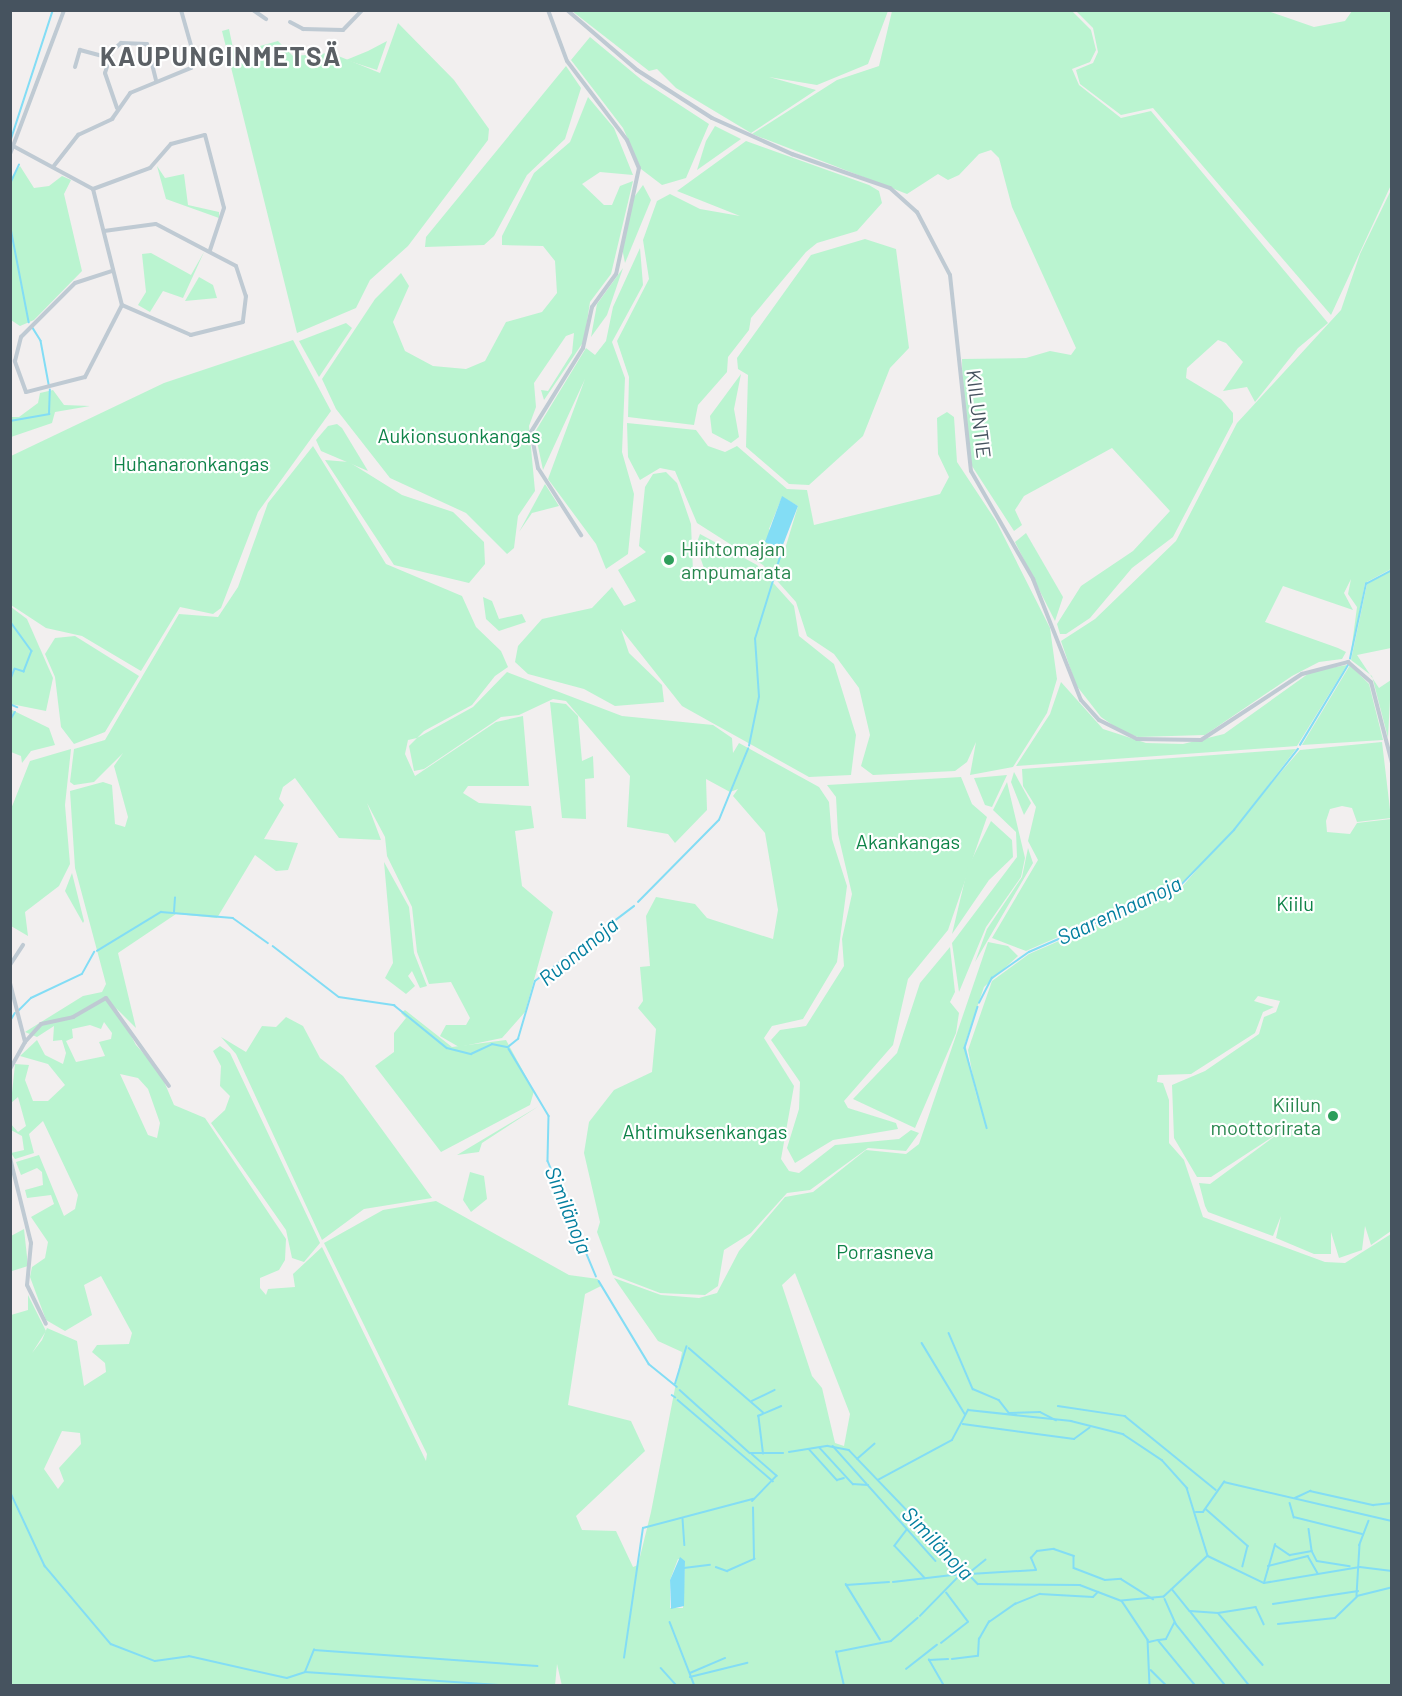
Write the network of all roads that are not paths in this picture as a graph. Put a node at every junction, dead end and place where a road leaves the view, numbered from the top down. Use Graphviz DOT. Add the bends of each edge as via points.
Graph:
graph roads {
  1 [pos="64,10"];
  2 [pos="182,10"];
  3 [pos="253,10"];
  4 [pos="362,10"];
  5 [pos="548,10"];
  6 [pos="567,10"];
  7 [pos="266,19"];
  8 [pos="290,22"];
  9 [pos="109,58"];
  10 [pos="75,67"];
  11 [pos="156,80"];
  12 [pos="118,108"];
  13 [pos="15,147"];
  14 [pos="10,154"];
  15 [pos="53,167"];
  16 [pos="93,189"];
  17 [pos="104,231"];
  18 [pos="209,250"];
  19 [pos="112,271"];
  20 [pos="122,304"];
  21 [pos="581,535"];
  22 [pos="1392,763"];
  23 [pos="22,945"];
  24 [pos="10,965"];
  25 [pos="10,983"];
  26 [pos="25,1042"];
  27 [pos="10,1069"];
  28 [pos="169,1086"];
  29 [pos="10,1158"];
  30 [pos="46,1324"];
  1 -- 13 [label="street"];
  2 -- 11 [label="street" via="193,62 186,71"];
  3 -- 7 [label="street"];
  4 -- 8 [label="street" via="343,30 303,29"];
  5 -- 21 [label="street" via="567,61 624,135 639,168 616,274 592,307 583,348 531,432 538,468"];
  6 -- 22 [label="street, KIILUNTIE" via="637,70 712,118 792,154 890,188 917,212 950,275 971,471 1033,579 1082,700 1099,720 1137,739 1206,739 1302,674 1348,662 1371,682"];
  9 -- 10 [label="street" via="80,50"];
  9 -- 11 [label="street" via="121,43 147,44"];
  9 -- 12 [label="street" via="105,73"];
  11 -- 12 [label="street" via="130,93"];
  12 -- 15 [label="street" via="112,119 78,135"];
  13 -- 14 [label="street"];
  13 -- 15 [label="street"];
  15 -- 16 [label="street"];
  16 -- 17 [label="street"];
  16 -- 18 [label="street" via="150,168 171,144 205,135 224,208"];
  17 -- 18 [label="street" via="151,222"];
  17 -- 19 [label="street"];
  18 -- 20 [label="street" via="239,271 246,296 243,322 185,334"];
  19 -- 20 [label="street"];
  19 -- 20 [label="street" via="75,283 21,337 15,361 21,387 31,393 85,377"];
  23 -- 24 [label="street"];
  25 -- 26 [label="street"];
  26 -- 27 [label="street"];
  26 -- 28 [label="street" via="41,1024 74,1017 106,999"];
  29 -- 30 [label="street" via="31,1243 27,1285"];
}
